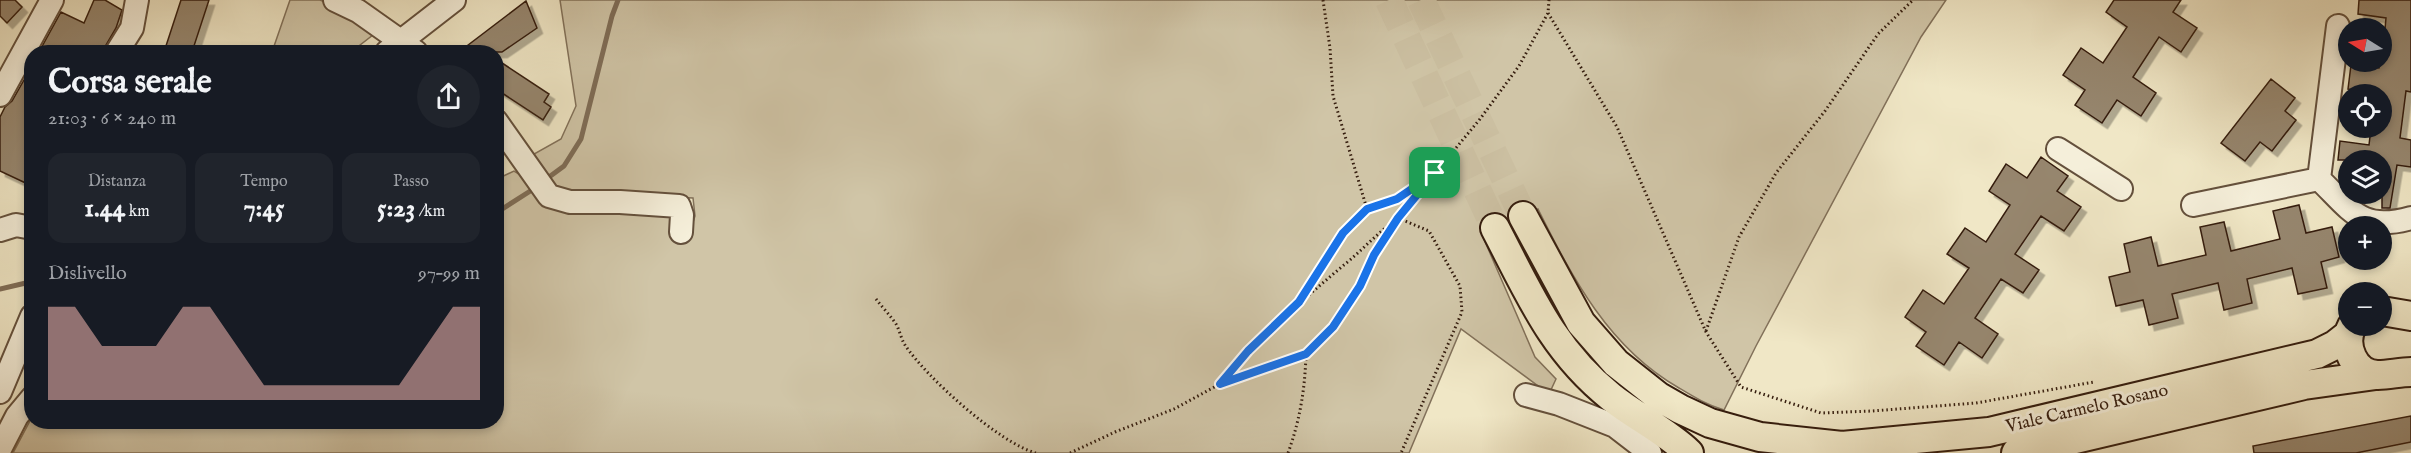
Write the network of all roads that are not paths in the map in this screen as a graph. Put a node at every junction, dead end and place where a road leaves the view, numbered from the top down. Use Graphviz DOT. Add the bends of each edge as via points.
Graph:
graph roads {
  1 [pos="52,0"];
  2 [pos="335,0"];
  3 [pos="454,0"];
  4 [pos="134,1"];
  5 [pos="2338,26"];
  6 [pos="132,28"];
  7 [pos="27,45"];
  8 [pos="121,45"];
  9 [pos="134,45"];
  10 [pos="397,45"];
  11 [pos="406,45"];
  12 [pos="24,51"];
  13 [pos="0,95"];
  14 [pos="504,132"];
  15 [pos="2058,149"];
  16 [pos="2319,178"];
  17 [pos="2121,189"];
  18 [pos="2193,205"];
  19 [pos="1523,216"];
  20 [pos="2411,218"];
  21 [pos="24,226"];
  22 [pos="1496,228"];
  23 [pos="0,230"];
  24 [pos="681,232"];
  25 [pos="2411,300"];
  26 [pos="2392,308"];
  27 [pos="2392,312"];
  28 [pos="2411,316"];
  29 [pos="24,335"];
  30 [pos="2345,336"];
  31 [pos="2350,336"];
  32 [pos="2411,372"];
  33 [pos="2376,375"];
  34 [pos="0,393"];
  35 [pos="1526,395"];
  36 [pos="24,399"];
  37 [pos="24,408"];
  38 [pos="0,449"];
  39 [pos="2027,452"];
  40 [pos="1650,453"];
  41 [pos="1689,453"];
  1 -- 7 [label="street"];
  2 -- 10 [label="street" via="358,11"];
  3 -- 11 [label="street"];
  4 -- 6 [label="street"];
  5 -- 16 [label="street"];
  6 -- 8 [label="street"];
  6 -- 9 [label="street"];
  12 -- 13 [label="street"];
  14 -- 24 [label="street" via="549,196 570,202 679,206"];
  15 -- 17 [label="street"];
  16 -- 18 [label="street"];
  16 -- 20 [label="street" via="2363,220 2390,224"];
  19 -- 30 [label="main road, Viale Carmelo Rosano" via="1581,323 1616,363 1680,409 1760,437 1842,446 1989,432 2317,354"];
  21 -- 23 [label="street"];
  22 -- 41 [label="main road" via="1542,320 1571,360 1612,398"];
  25 -- 26 [label="street"];
  27 -- 28 [label="main road"];
  29 -- 34 [label="street"];
  31 -- 33 [label="main road" via="2351,357 2359,367"];
  32 -- 33 [label="main road, Viale Carmelo Rosano"];
  33 -- 39 [label="main road, Viale Carmelo Rosano" via="2304,385"];
  34 -- 36 [label="street" via="9,399"];
  35 -- 40 [label="street" via="1615,426"];
  37 -- 38 [label="street"];
}
